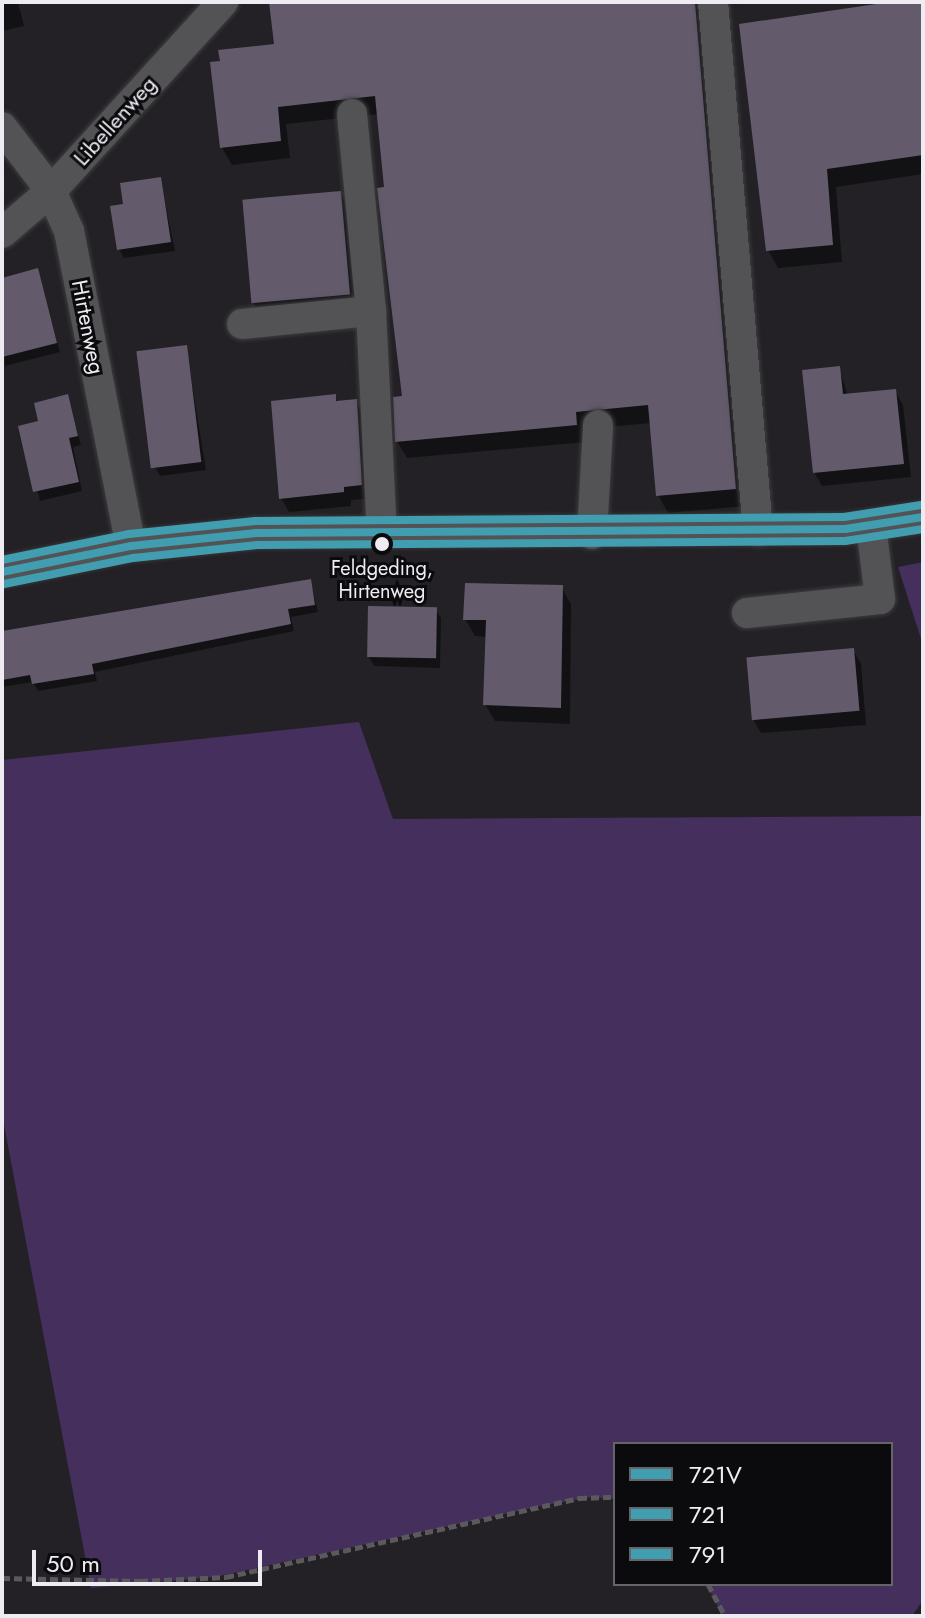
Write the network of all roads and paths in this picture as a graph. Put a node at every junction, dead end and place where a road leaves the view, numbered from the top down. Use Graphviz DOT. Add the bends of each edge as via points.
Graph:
graph roads {
  1 [pos="223,2"];
  2 [pos="713,2"];
  3 [pos="352,114"];
  4 [pos="2,127"];
  5 [pos="51,191"];
  6 [pos="2,233"];
  7 [pos="371,311"];
  8 [pos="242,324"];
  9 [pos="598,425"];
  10 [pos="923,517"];
  11 [pos="871,525"];
  12 [pos="758,531"];
  13 [pos="382,534"];
  14 [pos="592,534"];
  15 [pos="131,546"];
  16 [pos="3,564"];
  17 [pos="747,613"];
  18 [pos="613,1497"];
  19 [pos="2,1578"];
  20 [pos="709,1586"];
  21 [pos="725,1616"];
  1 -- 5 [label="street, Libellenweg"];
  2 -- 12 [label="street"];
  3 -- 7 [label="street"];
  4 -- 5 [label="street, Hirtenweg"];
  5 -- 6 [label="street, Libellenweg"];
  5 -- 15 [label="street, Hirtenweg" via="69,231"];
  7 -- 8 [label="street"];
  7 -- 13 [label="street"];
  9 -- 14 [label="street"];
  10 -- 11 [label="street"];
  11 -- 12 [label="street"];
  11 -- 17 [label="street" via="880,599"];
  12 -- 14 [label="street"];
  13 -- 14 [label="street"];
  13 -- 15 [label="street" via="256,533"];
  15 -- 16 [label="street"];
  18 -- 19 [label="path" via="579,1498 226,1577"];
  20 -- 21 [label="path"];
}
